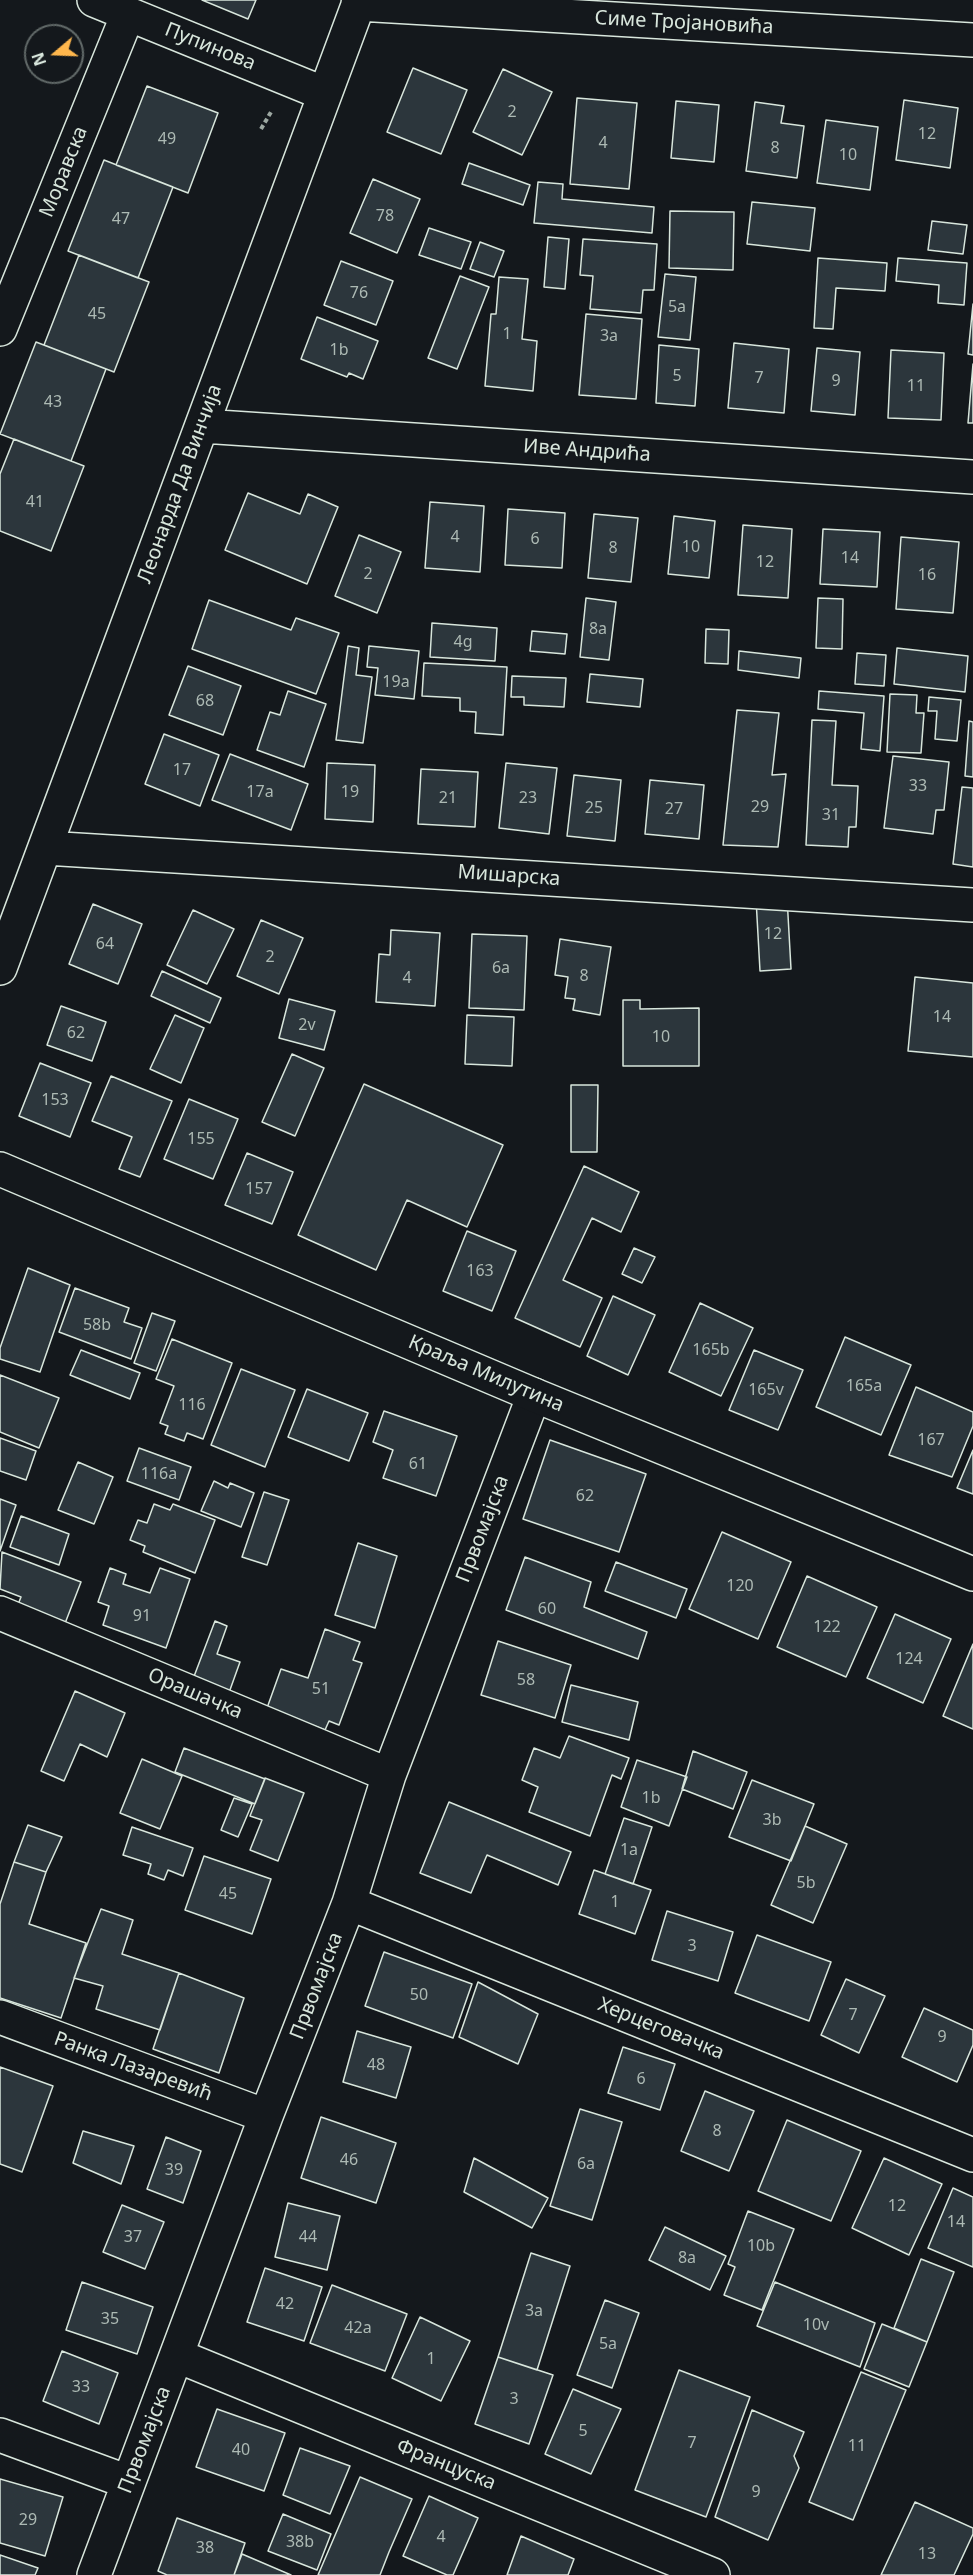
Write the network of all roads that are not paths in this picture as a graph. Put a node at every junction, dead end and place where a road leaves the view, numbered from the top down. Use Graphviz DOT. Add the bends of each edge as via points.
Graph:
graph roads {
  1 [pos="94,0"];
  2 [pos="359,2"];
  3 [pos="128,14"];
  4 [pos="973,40"];
  5 [pos="325,94"];
  6 [pos="0,329"];
  7 [pos="202,426"];
  8 [pos="973,477"];
  9 [pos="45,848"];
  10 [pos="973,905"];
  11 [pos="0,968"];
  12 [pos="0,1169"];
  13 [pos="534,1395"];
  14 [pos="973,1574"];
  15 [pos="0,1613"];
  16 [pos="389,1775"];
  17 [pos="349,1903"];
  18 [pos="0,2017"];
  19 [pos="266,2116"];
  20 [pos="973,2156"];
  21 [pos="178,2356"];
  22 [pos="0,2435"];
  23 [pos="128,2482"];
  24 [pos="94,2575"];
  25 [pos="714,2575"];
  1 -- 3 [label="street, Пупинова"];
  2 -- 4 [label="street, Симе Тројановића"];
  2 -- 5 [label="street, Леонарда Да Винчија"];
  3 -- 5 [label="street, Пупинова"];
  3 -- 6 [label="street, Моравска"];
  5 -- 7 [label="street, Леонарда Да Винчија"];
  7 -- 8 [label="street, Иве Андрића"];
  7 -- 9 [label="street, Леонарда Да Винчија"];
  9 -- 10 [label="street, Мишарска"];
  9 -- 11 [label="street, Леонарда Да Винчија"];
  12 -- 13 [label="street, Краља Милутина"];
  13 -- 14 [label="street, Краља Милутина"];
  13 -- 16 [label="street, Првомајска"];
  15 -- 16 [label="street, Орашачка"];
  16 -- 17 [label="street, Првомајска"];
  17 -- 19 [label="street, Првомајска"];
  17 -- 20 [label="street, Херцеговачка"];
  18 -- 19 [label="street, Ранка Лазаревић"];
  19 -- 21 [label="street, Првомајска"];
  21 -- 23 [label="street, Првомајска"];
  21 -- 25 [label="street, Француска"];
  22 -- 23 [label="street"];
  23 -- 24 [label="street, Првомајска"];
}
